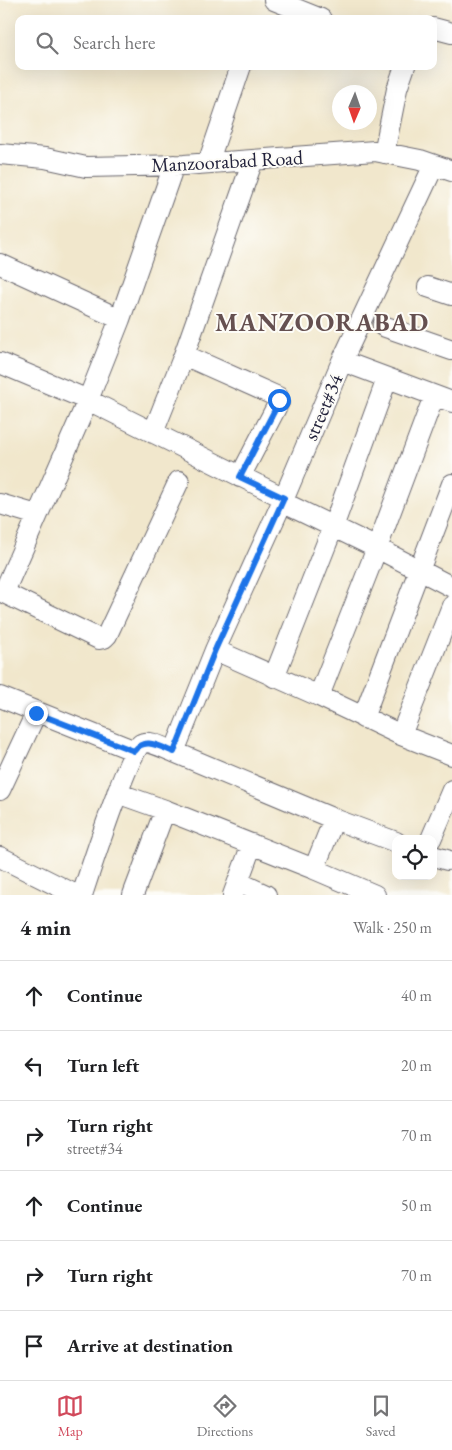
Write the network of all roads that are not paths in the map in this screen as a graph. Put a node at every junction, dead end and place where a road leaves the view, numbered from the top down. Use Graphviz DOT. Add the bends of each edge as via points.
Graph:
graph roads {
  1 [pos="274,0"];
  2 [pos="311,15"];
  3 [pos="437,29"];
  4 [pos="452,33"];
  5 [pos="240,70"];
  6 [pos="403,70"];
  7 [pos="384,153"];
  8 [pos="0,154"];
  9 [pos="253,160"];
  10 [pos="208,164"];
  11 [pos="174,165"];
  12 [pos="443,168"];
  13 [pos="0,264"];
  14 [pos="428,287"];
  15 [pos="452,295"];
  16 [pos="120,319"];
  17 [pos="383,326"];
  18 [pos="452,350"];
  19 [pos="184,355"];
  20 [pos="342,361"];
  21 [pos="0,363"];
  22 [pos="388,379"];
  23 [pos="443,399"];
  24 [pos="88,400"];
  25 [pos="153,433"];
  26 [pos="240,477"];
  27 [pos="179,481"];
  28 [pos="452,484"];
  29 [pos="283,500"];
  30 [pos="0,504"];
  31 [pos="37,515"];
  32 [pos="333,527"];
  33 [pos="377,548"];
  34 [pos="419,571"];
  35 [pos="452,587"];
  36 [pos="2,591"];
  37 [pos="452,606"];
  38 [pos="215,650"];
  39 [pos="274,677"];
  40 [pos="319,696"];
  41 [pos="0,697"];
  42 [pos="36,713"];
  43 [pos="363,718"];
  44 [pos="401,735"];
  45 [pos="134,751"];
  46 [pos="174,752"];
  47 [pos="452,755"];
  48 [pos="0,790"];
  49 [pos="452,790"];
  50 [pos="117,793"];
  51 [pos="165,810"];
  52 [pos="334,818"];
  53 [pos="433,835"];
  54 [pos="392,840"];
  55 [pos="252,844"];
  56 [pos="0,857"];
  57 [pos="314,869"];
  58 [pos="236,889"];
  59 [pos="76,895"];
  60 [pos="82,895"];
  61 [pos="133,895"];
  62 [pos="266,895"];
  63 [pos="372,895"];
  1 -- 2 [label="street"];
  3 -- 4 [label="street"];
  5 -- 10 [label="street"];
  6 -- 7 [label="street" via="396,88"];
  7 -- 9 [label="street, Manzoorabad Road"];
  7 -- 12 [label="street, Manzoorabad Road"];
  8 -- 11 [label="street, Manzoorabad Road" via="45,158 86,167"];
  9 -- 10 [label="street, Manzoorabad Road"];
  9 -- 19 [label="street"];
  10 -- 11 [label="street, Manzoorabad Road"];
  11 -- 16 [label="street"];
  12 -- 20 [label="street, street#34"];
  13 -- 16 [label="street"];
  14 -- 15 [label="street"];
  16 -- 24 [label="street"];
  17 -- 18 [label="street"];
  19 -- 25 [label="street"];
  19 -- 26 [label="street" via="278,397 279,402"];
  20 -- 22 [label="street"];
  20 -- 29 [label="street, street#34"];
  21 -- 24 [label="street"];
  22 -- 23 [label="street"];
  22 -- 32 [label="street"];
  23 -- 33 [label="street"];
  24 -- 25 [label="street"];
  24 -- 31 [label="street"];
  25 -- 26 [label="street"];
  26 -- 29 [label="street"];
  27 -- 36 [label="street" via="104,638 99,639"];
  28 -- 34 [label="street"];
  29 -- 32 [label="street"];
  29 -- 38 [label="street, street#34"];
  30 -- 31 [label="street"];
  31 -- 36 [label="street"];
  32 -- 33 [label="street"];
  32 -- 39 [label="street"];
  33 -- 34 [label="street"];
  33 -- 40 [label="street"];
  34 -- 35 [label="street"];
  34 -- 43 [label="street"];
  37 -- 44 [label="street"];
  38 -- 39 [label="street"];
  38 -- 46 [label="street, street#34"];
  39 -- 40 [label="street"];
  40 -- 43 [label="street"];
  41 -- 42 [label="street"];
  42 -- 45 [label="street"];
  42 -- 48 [label="street"];
  43 -- 44 [label="street"];
  44 -- 47 [label="street"];
  45 -- 46 [label="street" via="147,742"];
  45 -- 50 [label="street"];
  46 -- 52 [label="street"];
  49 -- 53 [label="street"];
  50 -- 51 [label="street"];
  50 -- 60 [label="street"];
  51 -- 55 [label="street"];
  51 -- 61 [label="street"];
  52 -- 54 [label="street"];
  52 -- 57 [label="street"];
  55 -- 57 [label="street"];
  55 -- 58 [label="street"];
  56 -- 59 [label="street"];
  57 -- 63 [label="street"];
  58 -- 62 [label="street"];
}
